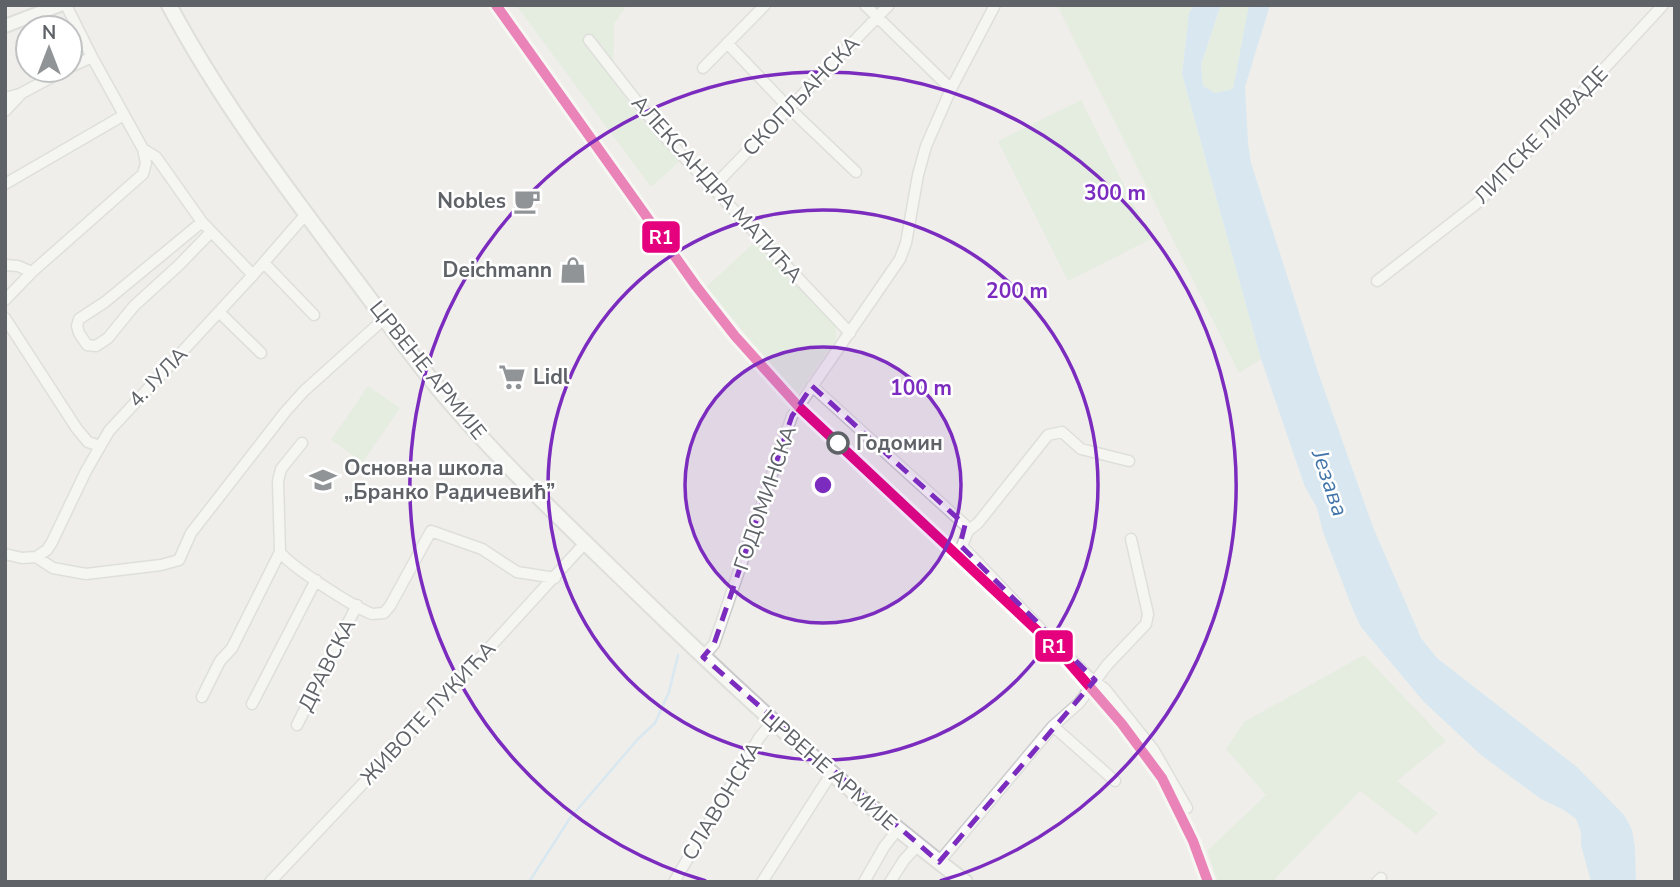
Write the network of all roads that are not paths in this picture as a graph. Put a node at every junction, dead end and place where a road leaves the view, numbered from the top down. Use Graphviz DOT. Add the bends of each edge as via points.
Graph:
graph roads {
  1 [pos="60,5"];
  2 [pos="66,5"];
  3 [pos="169,5"];
  4 [pos="765,5"];
  5 [pos="865,5"];
  6 [pos="889,5"];
  7 [pos="996,5"];
  8 [pos="1663,5"];
  9 [pos="878,17"];
  10 [pos="5,26"];
  11 [pos="589,40"];
  12 [pos="727,44"];
  13 [pos="92,57"];
  14 [pos="84,61"];
  15 [pos="703,68"];
  16 [pos="39,84"];
  17 [pos="951,89"];
  18 [pos="20,94"];
  19 [pos="5,98"];
  20 [pos="789,108"];
  21 [pos="5,111"];
  22 [pos="124,115"];
  23 [pos="144,149"];
  24 [pos="162,165"];
  25 [pos="146,166"];
  26 [pos="856,172"];
  27 [pos="5,184"];
  28 [pos="713,187"];
  29 [pos="306,214"];
  30 [pos="202,222"];
  31 [pos="211,232"];
  32 [pos="264,263"];
  33 [pos="5,265"];
  34 [pos="32,272"];
  35 [pos="253,275"];
  36 [pos="1377,281"];
  37 [pos="5,300"];
  38 [pos="219,312"];
  39 [pos="314,315"];
  40 [pos="5,318"];
  41 [pos="384,319"];
  42 [pos="850,333"];
  43 [pos="261,353"];
  44 [pos="812,386"];
  45 [pos="302,443"];
  46 [pos="100,446"];
  47 [pos="1129,461"];
  48 [pos="968,531"];
  49 [pos="1131,539"];
  50 [pos="585,543"];
  51 [pos="280,552"];
  52 [pos="5,554"];
  53 [pos="36,557"];
  54 [pos="555,578"];
  55 [pos="316,580"];
  56 [pos="357,606"];
  57 [pos="703,657"];
  58 [pos="1096,680"];
  59 [pos="202,697"];
  60 [pos="252,704"];
  61 [pos="772,722"];
  62 [pos="297,725"];
  63 [pos="1054,726"];
  64 [pos="831,774"];
  65 [pos="1115,781"];
  66 [pos="1187,808"];
  67 [pos="898,829"];
  68 [pos="917,846"];
  69 [pos="939,862"];
  70 [pos="270,882"];
  71 [pos="674,882"];
  72 [pos="762,882"];
  73 [pos="864,882"];
  74 [pos="890,882"];
  75 [pos="965,882"];
  1 -- 10 [label="street"];
  2 -- 13 [label="street"];
  3 -- 29 [label="main road, ЦРВЕНЕ АРМИЈЕ" via="207,74"];
  4 -- 12 [label="street"];
  5 -- 9 [label="street"];
  6 -- 9 [label="street, СКОПЉАНСКА"];
  7 -- 17 [label="street, ГОДОМИНСКА"];
  8 -- 36 [label="street, ЛИПСКЕ ЛИВАДЕ" via="1504,177"];
  9 -- 17 [label="street"];
  9 -- 20 [label="street, СКОПЉАНСКА"];
  11 -- 28 [label="street, АЛЕКСАНДРА МАТИЋА" via="664,136"];
  12 -- 15 [label="street"];
  12 -- 20 [label="street"];
  13 -- 14 [label="street"];
  13 -- 22 [label="street"];
  16 -- 18 [label="street"];
  17 -- 42 [label="street, ГОДОМИНСКА" via="920,161 900,260"];
  18 -- 19 [label="street"];
  18 -- 21 [label="street"];
  20 -- 26 [label="street"];
  20 -- 28 [label="street, СКОПЉАНСКА"];
  22 -- 23 [label="street"];
  22 -- 27 [label="street"];
  23 -- 24 [label="street"];
  23 -- 25 [label="street"];
  24 -- 25 [label="street"];
  24 -- 30 [label="street"];
  25 -- 34 [label="street" via="143,174"];
  28 -- 42 [label="street, АЛЕКСАНДРА МАТИЋА"];
  29 -- 32 [label="street, 4. ЈУЛА"];
  29 -- 41 [label="main road, ЦРВЕНЕ АРМИЈЕ"];
  30 -- 31 [label="street"];
  30 -- 31 [label="street" via="79,319 79,333 87,345 96,346 108,338 134,306"];
  31 -- 35 [label="street"];
  32 -- 35 [label="street, 4. ЈУЛА"];
  32 -- 39 [label="street"];
  33 -- 34 [label="street"];
  34 -- 37 [label="street"];
  35 -- 38 [label="street, 4. ЈУЛА"];
  38 -- 43 [label="street"];
  38 -- 46 [label="street, 4. ЈУЛА" via="118,420"];
  40 -- 46 [label="street" via="76,429 88,442"];
  41 -- 50 [label="main road, ЦРВЕНЕ АРМИЈЕ" via="463,416"];
  41 -- 53 [label="street" via="286,411 191,533 178,560 86,574 53,568"];
  42 -- 44 [label="street, ГОДОМИНСКА"];
  44 -- 48 [label="street"];
  44 -- 57 [label="street, ГОДОМИНСКА" via="792,416 719,631"];
  45 -- 51 [label="street" via="281,469 278,481"];
  46 -- 53 [label="street, 4. ЈУЛА" via="52,542"];
  47 -- 48 [label="street" via="1081,449 1068,435 1054,432 1042,440"];
  48 -- 58 [label="street" via="963,548"];
  49 -- 58 [label="street" via="1148,620"];
  50 -- 54 [label="street, ЖИВОТЕ ЛУКИЋА"];
  50 -- 57 [label="main road, ЦРВЕНЕ АРМИЈЕ"];
  51 -- 55 [label="street"];
  51 -- 59 [label="street"];
  52 -- 53 [label="street"];
  54 -- 56 [label="street" via="517,572 482,549 431,531 386,610 373,614"];
  54 -- 70 [label="street, ЖИВОТЕ ЛУКИЋА"];
  55 -- 56 [label="street"];
  55 -- 60 [label="street"];
  56 -- 62 [label="street, ДРАВСКА"];
  57 -- 61 [label="main road, ЦРВЕНЕ АРМИЈЕ"];
  58 -- 63 [label="street"];
  58 -- 66 [label="street" via="1153,749"];
  61 -- 64 [label="main road, ЦРВЕНЕ АРМИЈЕ"];
  61 -- 71 [label="street, СЛАВОНСКА"];
  63 -- 65 [label="street"];
  63 -- 69 [label="street"];
  64 -- 67 [label="main road, ЦРВЕНЕ АРМИЈЕ"];
  64 -- 72 [label="street"];
  67 -- 68 [label="main road, ЦРВЕНЕ АРМИЈЕ"];
  67 -- 73 [label="street"];
  68 -- 69 [label="main road, ЦРВЕНЕ АРМИЈЕ"];
  68 -- 74 [label="street"];
  69 -- 75 [label="main road, ЦРВЕНЕ АРМИЈЕ"];
}
